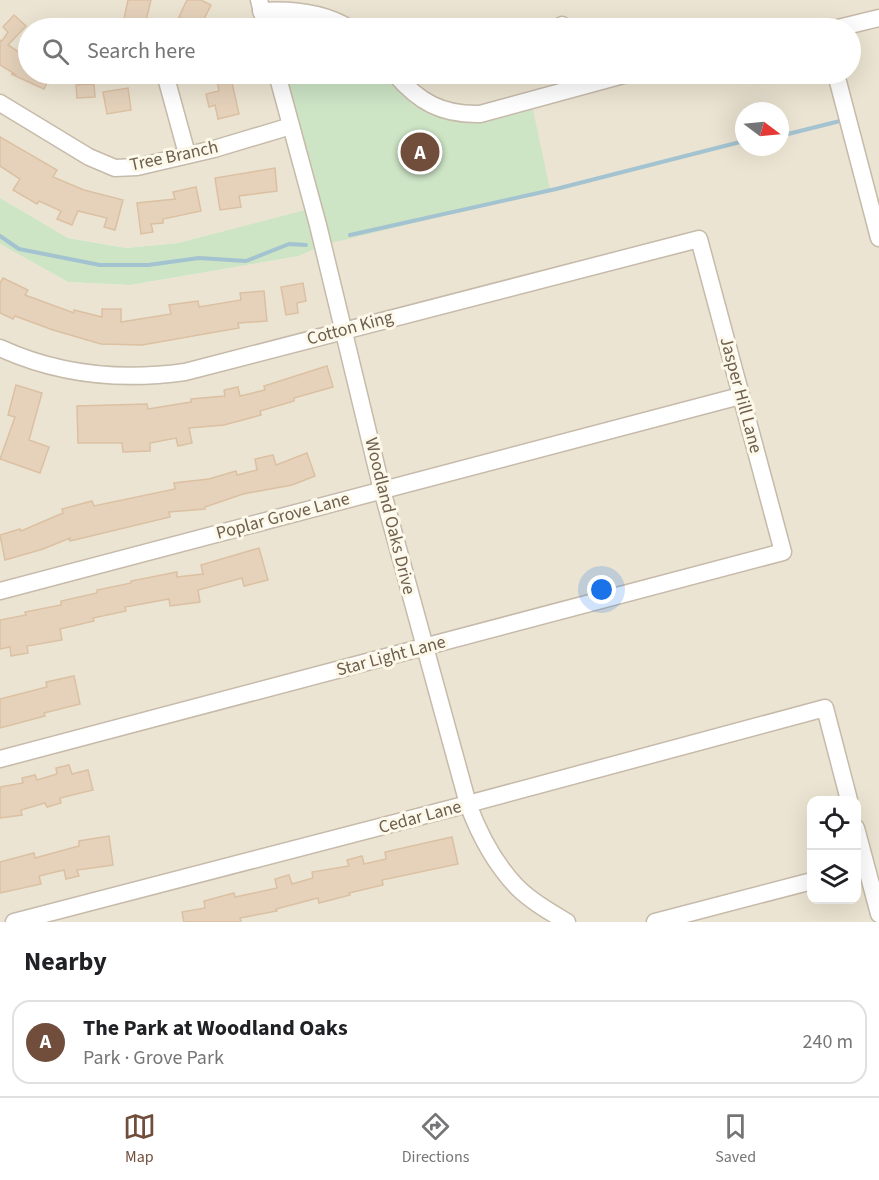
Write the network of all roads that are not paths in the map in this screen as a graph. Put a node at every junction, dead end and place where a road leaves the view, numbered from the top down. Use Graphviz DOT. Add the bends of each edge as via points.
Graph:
graph roads {
  1 [pos="260,6"];
  2 [pos="326,18"];
  3 [pos="879,18"];
  4 [pos="861,22"];
  5 [pos="168,84"];
  6 [pos="280,84"];
  7 [pos="404,84"];
  8 [pos="564,84"];
  9 [pos="839,84"];
  10 [pos="0,104"];
  11 [pos="291,126"];
  12 [pos="187,154"];
  13 [pos="875,208"];
  14 [pos="879,238"];
  15 [pos="699,239"];
  16 [pos="343,330"];
  17 [pos="0,348"];
  18 [pos="740,396"];
  19 [pos="382,490"];
  20 [pos="783,552"];
  21 [pos="0,591"];
  22 [pos="424,647"];
  23 [pos="0,759"];
  24 [pos="848,796"];
  25 [pos="468,804"];
  26 [pos="859,850"];
  27 [pos="862,869"];
  28 [pos="807,883"];
  29 [pos="879,914"];
  30 [pos="14,922"];
  31 [pos="567,922"];
  32 [pos="655,922"];
  1 -- 2 [label="street"];
  3 -- 4 [label="street"];
  5 -- 12 [label="street"];
  6 -- 11 [label="street, Woodland Oaks Drive"];
  7 -- 8 [label="street" via="421,100 463,114 480,114"];
  9 -- 13 [label="street"];
  10 -- 12 [label="street, Tree Branch" via="89,157 115,168 137,167"];
  11 -- 12 [label="street, Tree Branch"];
  11 -- 16 [label="street, Woodland Oaks Drive"];
  13 -- 14 [label="street"];
  15 -- 16 [label="street, Cotton King"];
  15 -- 18 [label="street, Jasper Hill Lane"];
  16 -- 17 [label="street, Cotton King" via="185,372 152,376 78,372 44,365"];
  16 -- 19 [label="street, Woodland Oaks Drive"];
  18 -- 19 [label="street, Poplar Grove Lane"];
  18 -- 20 [label="street, Jasper Hill Lane"];
  19 -- 21 [label="street, Poplar Grove Lane"];
  19 -- 22 [label="street, Woodland Oaks Drive"];
  20 -- 22 [label="street, Star Light Lane"];
  22 -- 23 [label="street, Star Light Lane"];
  22 -- 25 [label="street, Woodland Oaks Drive"];
  24 -- 25 [label="street, Cedar Lane" via="825,708"];
  25 -- 30 [label="street, Cedar Lane"];
  25 -- 31 [label="street, Woodland Oaks Drive" via="490,851 518,888"];
  26 -- 27 [label="street"];
  27 -- 29 [label="street"];
  28 -- 32 [label="street"];
}
